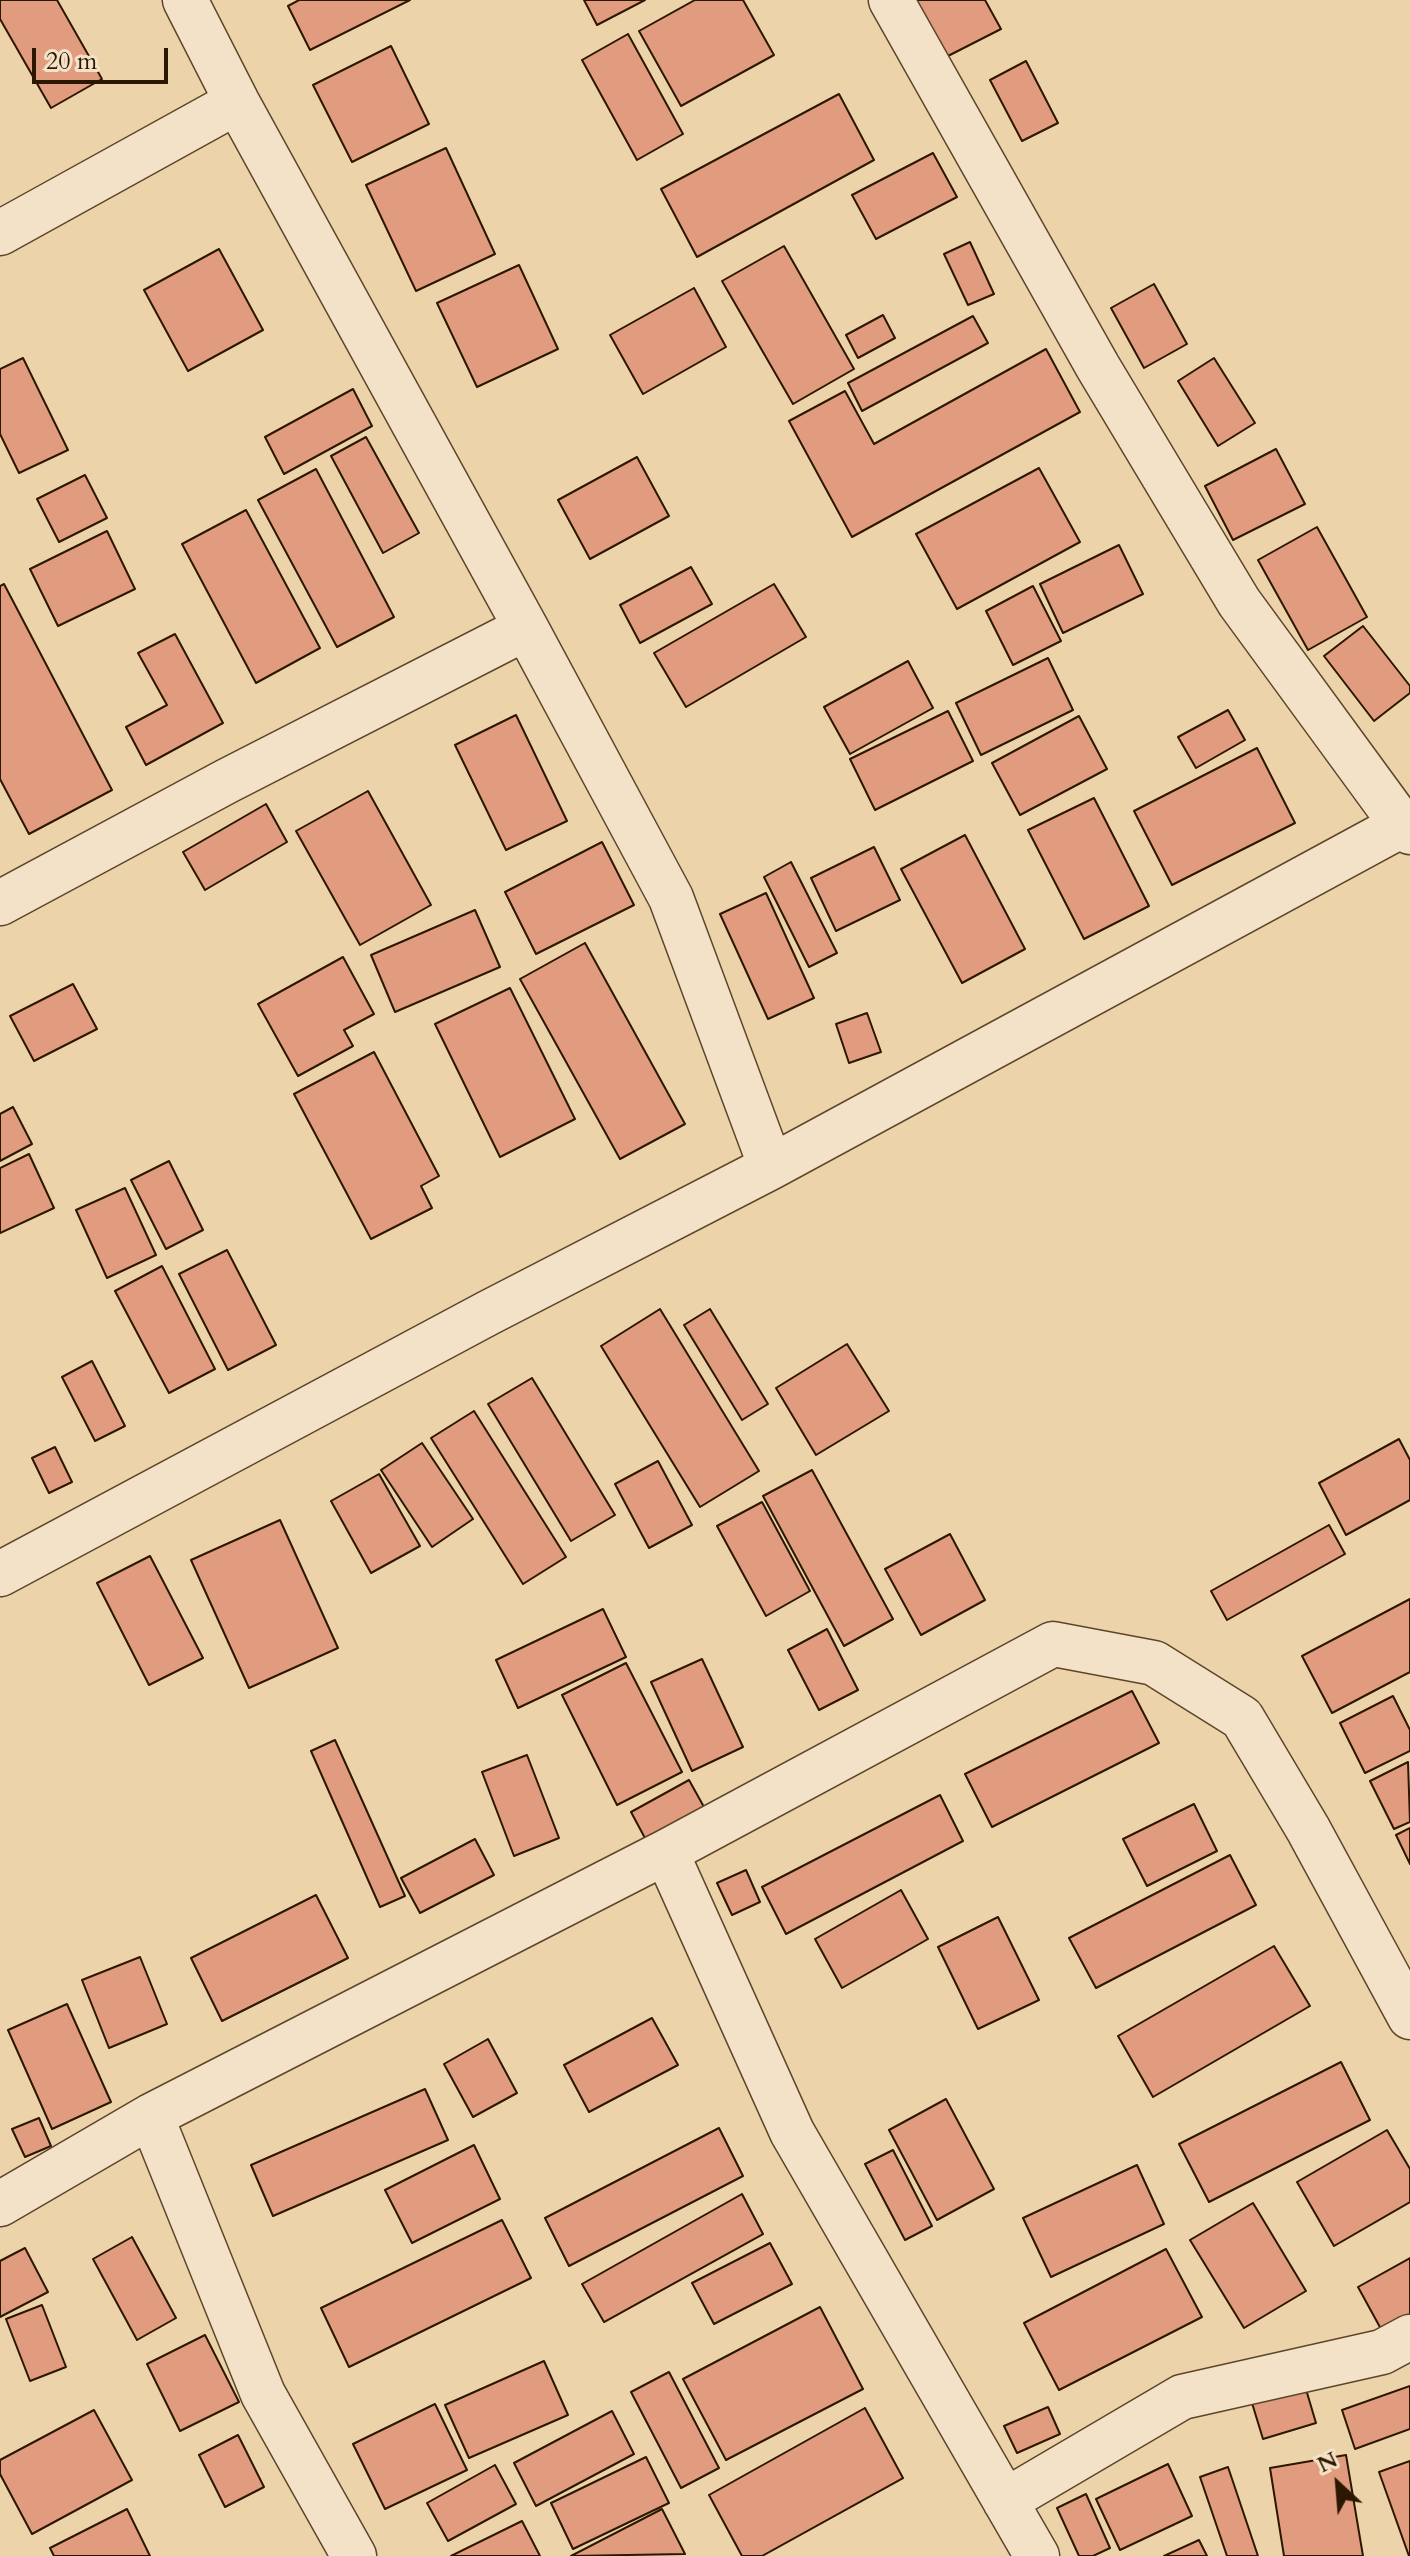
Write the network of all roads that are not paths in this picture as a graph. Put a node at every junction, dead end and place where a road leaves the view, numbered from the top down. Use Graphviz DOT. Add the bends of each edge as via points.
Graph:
graph roads {
  1 [pos="185,0"];
  2 [pos="891,0"];
  3 [pos="237,102"];
  4 [pos="0,233"];
  5 [pos="526,628"];
  6 [pos="1406,829"];
  7 [pos="0,903"];
  8 [pos="771,1167"];
  9 [pos="0,1574"];
  10 [pos="666,1852"];
  11 [pos="1410,2017"];
  12 [pos="151,2116"];
  13 [pos="0,2204"];
  14 [pos="1410,2337"];
  15 [pos="1005,2501"];
  16 [pos="354,2556"];
  17 [pos="1037,2556"];
  1 -- 3 [label="street"];
  2 -- 6 [label="street" via="1098,367 1239,602"];
  3 -- 4 [label="street"];
  3 -- 5 [label="street"];
  5 -- 7 [label="street"];
  5 -- 8 [label="street" via="671,898"];
  6 -- 8 [label="street"];
  8 -- 9 [label="street"];
  10 -- 11 [label="street" via="1053,1644 1154,1663 1242,1718"];
  10 -- 12 [label="street"];
  10 -- 15 [label="street" via="792,2132"];
  12 -- 13 [label="street"];
  12 -- 16 [label="street" via="263,2394"];
  14 -- 15 [label="street" via="1382,2352 1182,2397"];
  15 -- 17 [label="street"];
}
